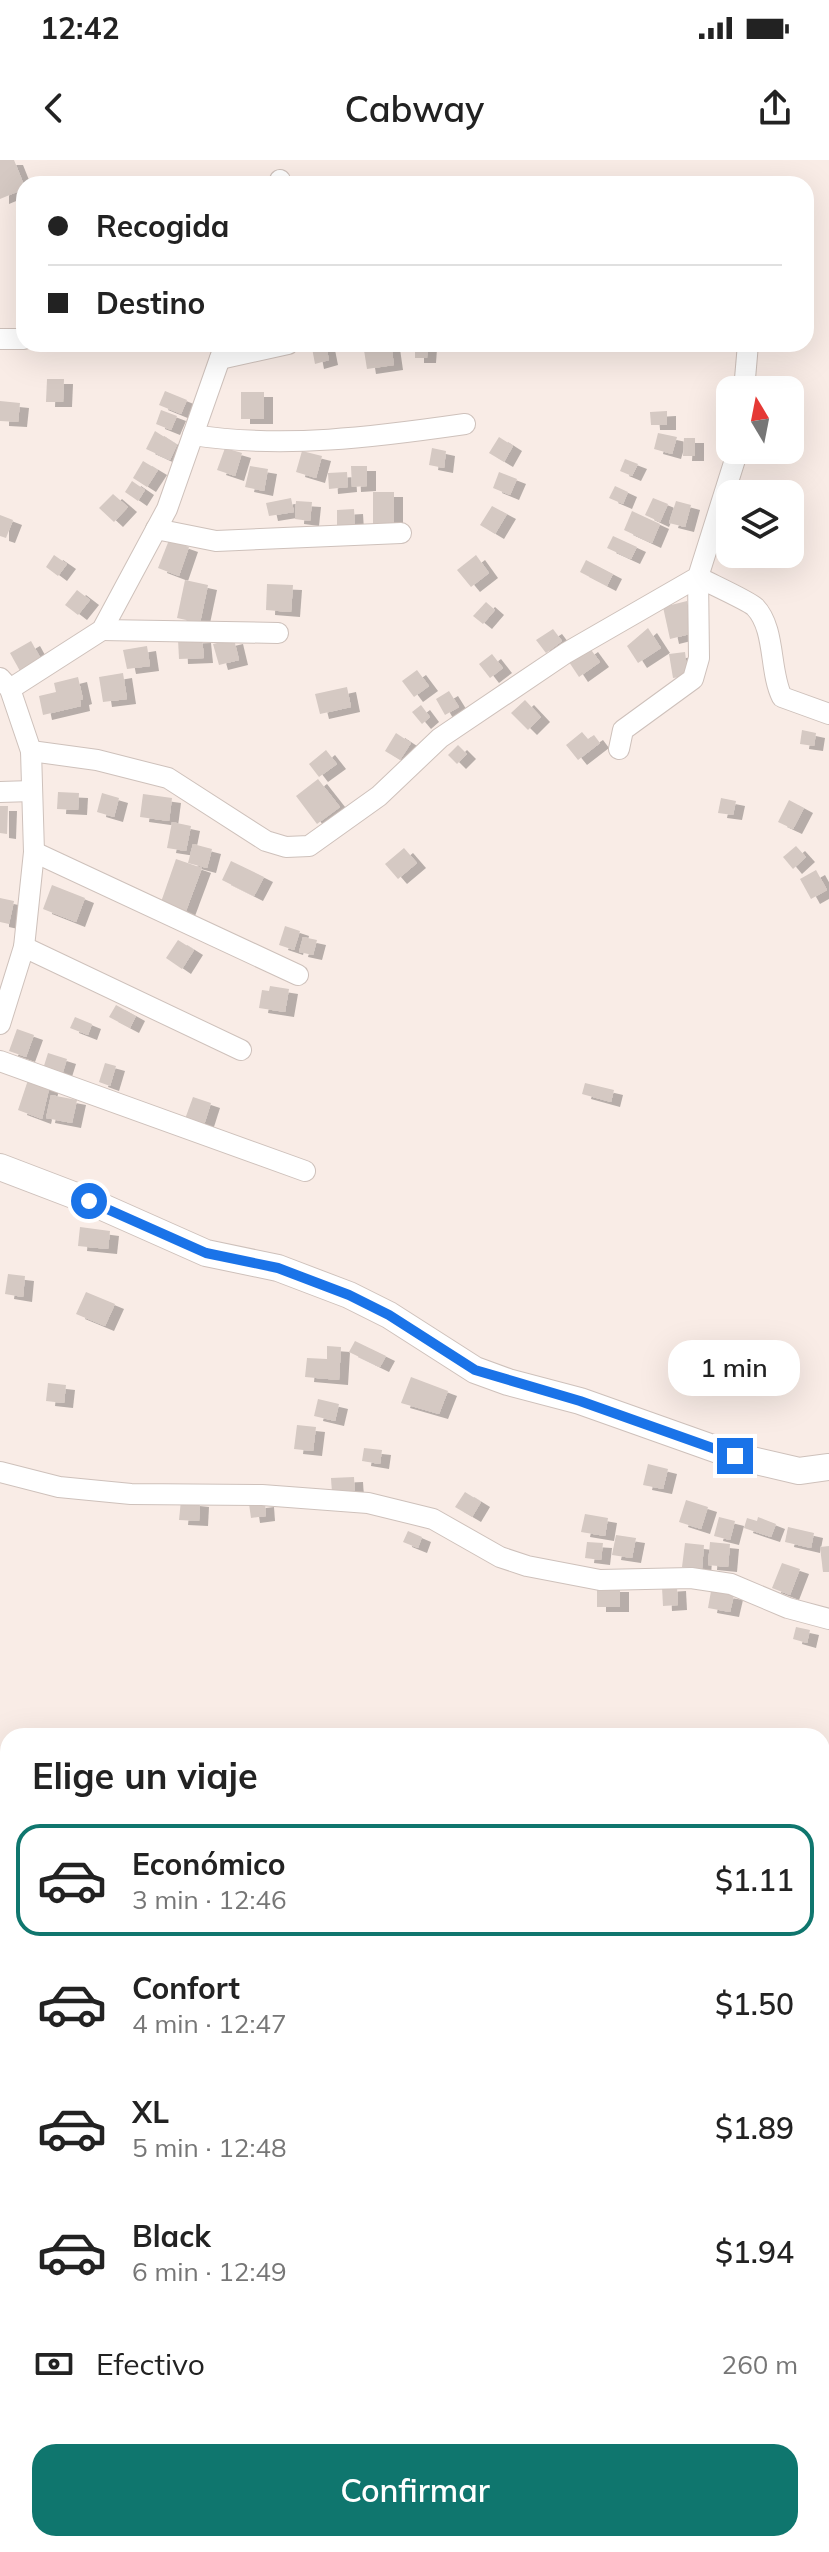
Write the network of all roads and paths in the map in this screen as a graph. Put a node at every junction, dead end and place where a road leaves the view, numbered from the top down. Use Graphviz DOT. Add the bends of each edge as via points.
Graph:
graph roads {
  1 [pos="222,352"];
  2 [pos="747,352"];
  3 [pos="745,376"];
  4 [pos="465,424"];
  5 [pos="193,435"];
  6 [pos="734,464"];
  7 [pos="156,529"];
  8 [pos="401,533"];
  9 [pos="698,577"];
  10 [pos="102,630"];
  11 [pos="278,633"];
  12 [pos="5,683"];
  13 [pos="10,713"];
  14 [pos="829,714"];
  15 [pos="619,749"];
  16 [pos="31,751"];
  17 [pos="32,791"];
  18 [pos="0,792"];
  19 [pos="34,852"];
  20 [pos="24,947"];
  21 [pos="298,975"];
  22 [pos="0,1024"];
  23 [pos="241,1050"];
  24 [pos="0,1061"];
  25 [pos="0,1167"];
  26 [pos="305,1171"];
  27 [pos="0,1472"];
  28 [pos="825,1475"];
  29 [pos="829,1619"];
  1 -- 5 [label="street"];
  2 -- 3 [label="street"];
  4 -- 5 [label="street" via="369,437 242,443"];
  5 -- 7 [label="street"];
  6 -- 9 [label="street"];
  7 -- 8 [label="street" via="216,541"];
  7 -- 10 [label="street"];
  9 -- 14 [label="street" via="754,606 782,697"];
  9 -- 15 [label="street" via="699,658 693,679 623,730"];
  9 -- 16 [label="street" via="566,653 440,738 379,796 309,846 266,841 168,778"];
  10 -- 11 [label="street"];
  10 -- 12 [label="street"];
  12 -- 13 [label="street"];
  13 -- 16 [label="street"];
  16 -- 17 [label="street"];
  17 -- 18 [label="street"];
  17 -- 19 [label="street"];
  19 -- 20 [label="street"];
  19 -- 21 [label="street"];
  20 -- 22 [label="street"];
  20 -- 23 [label="street"];
  24 -- 26 [label="street"];
  25 -- 28 [label="street" via="206,1253 278,1268 349,1295 475,1370 735,1456"];
  27 -- 29 [label="street" via="59,1487 131,1494 368,1503 433,1519 500,1557 527,1566 613,1581 691,1578 731,1584"];
}
